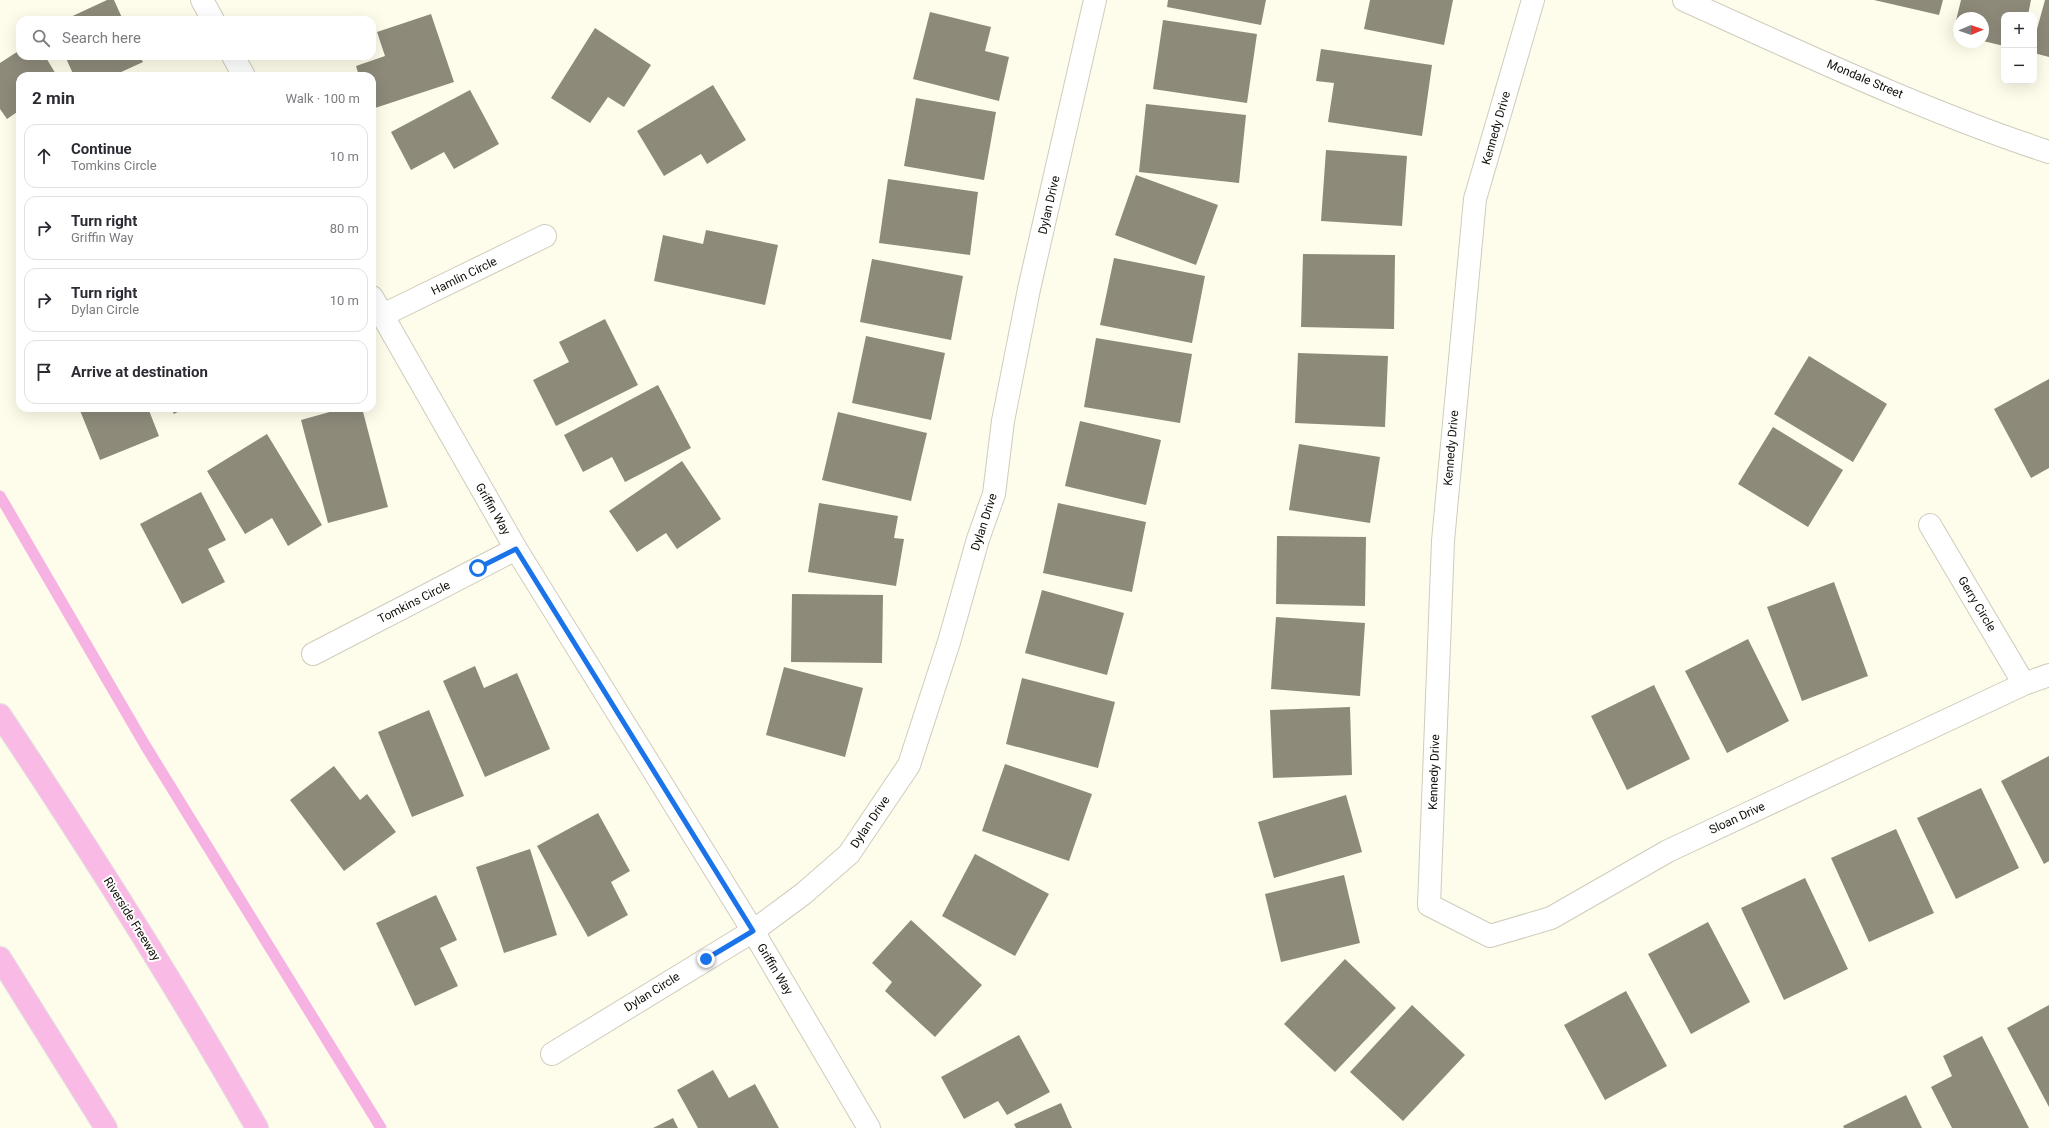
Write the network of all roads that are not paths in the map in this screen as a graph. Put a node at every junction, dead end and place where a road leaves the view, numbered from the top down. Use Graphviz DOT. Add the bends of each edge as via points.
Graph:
graph roads {
  1 [pos="202,0"];
  2 [pos="1095,0"];
  3 [pos="1533,0"];
  4 [pos="1684,0"];
  5 [pos="211,16"];
  6 [pos="235,60"];
  7 [pos="242,72"];
  8 [pos="2049,152"];
  9 [pos="545,236"];
  10 [pos="376,304"];
  11 [pos="383,315"];
  12 [pos="1930,525"];
  13 [pos="516,549"];
  14 [pos="312,654"];
  15 [pos="2049,675"];
  16 [pos="2024,684"];
  17 [pos="0,715"];
  18 [pos="1429,905"];
  19 [pos="753,931"];
  20 [pos="0,958"];
  21 [pos="552,1054"];
  22 [pos="106,1128"];
  23 [pos="257,1128"];
  24 [pos="869,1128"];
  1 -- 5 [label="street"];
  2 -- 19 [label="street, Dylan Drive" via="1028,297 1003,421 994,494 909,765 849,854 803,894"];
  3 -- 18 [label="street, Kennedy Drive" via="1475,199 1443,541"];
  4 -- 8 [label="street, Mondale Street" via="1797,51 1990,132"];
  6 -- 7 [label="street"];
  9 -- 11 [label="street, Hamlin Circle"];
  10 -- 11 [label="street, Griffin Way"];
  11 -- 13 [label="street, Griffin Way"];
  12 -- 16 [label="street, Gerry Circle"];
  13 -- 14 [label="street, Tomkins Circle"];
  13 -- 19 [label="street, Griffin Way"];
  15 -- 16 [label="street, Sloan Drive"];
  16 -- 18 [label="street, Sloan Drive" via="1668,851 1551,918 1490,936"];
  17 -- 23 [label="highway, Riverside Freeway" via="77,830 209,1043"];
  19 -- 21 [label="street, Dylan Circle"];
  19 -- 24 [label="street, Griffin Way"];
  20 -- 22 [label="highway"];
}
